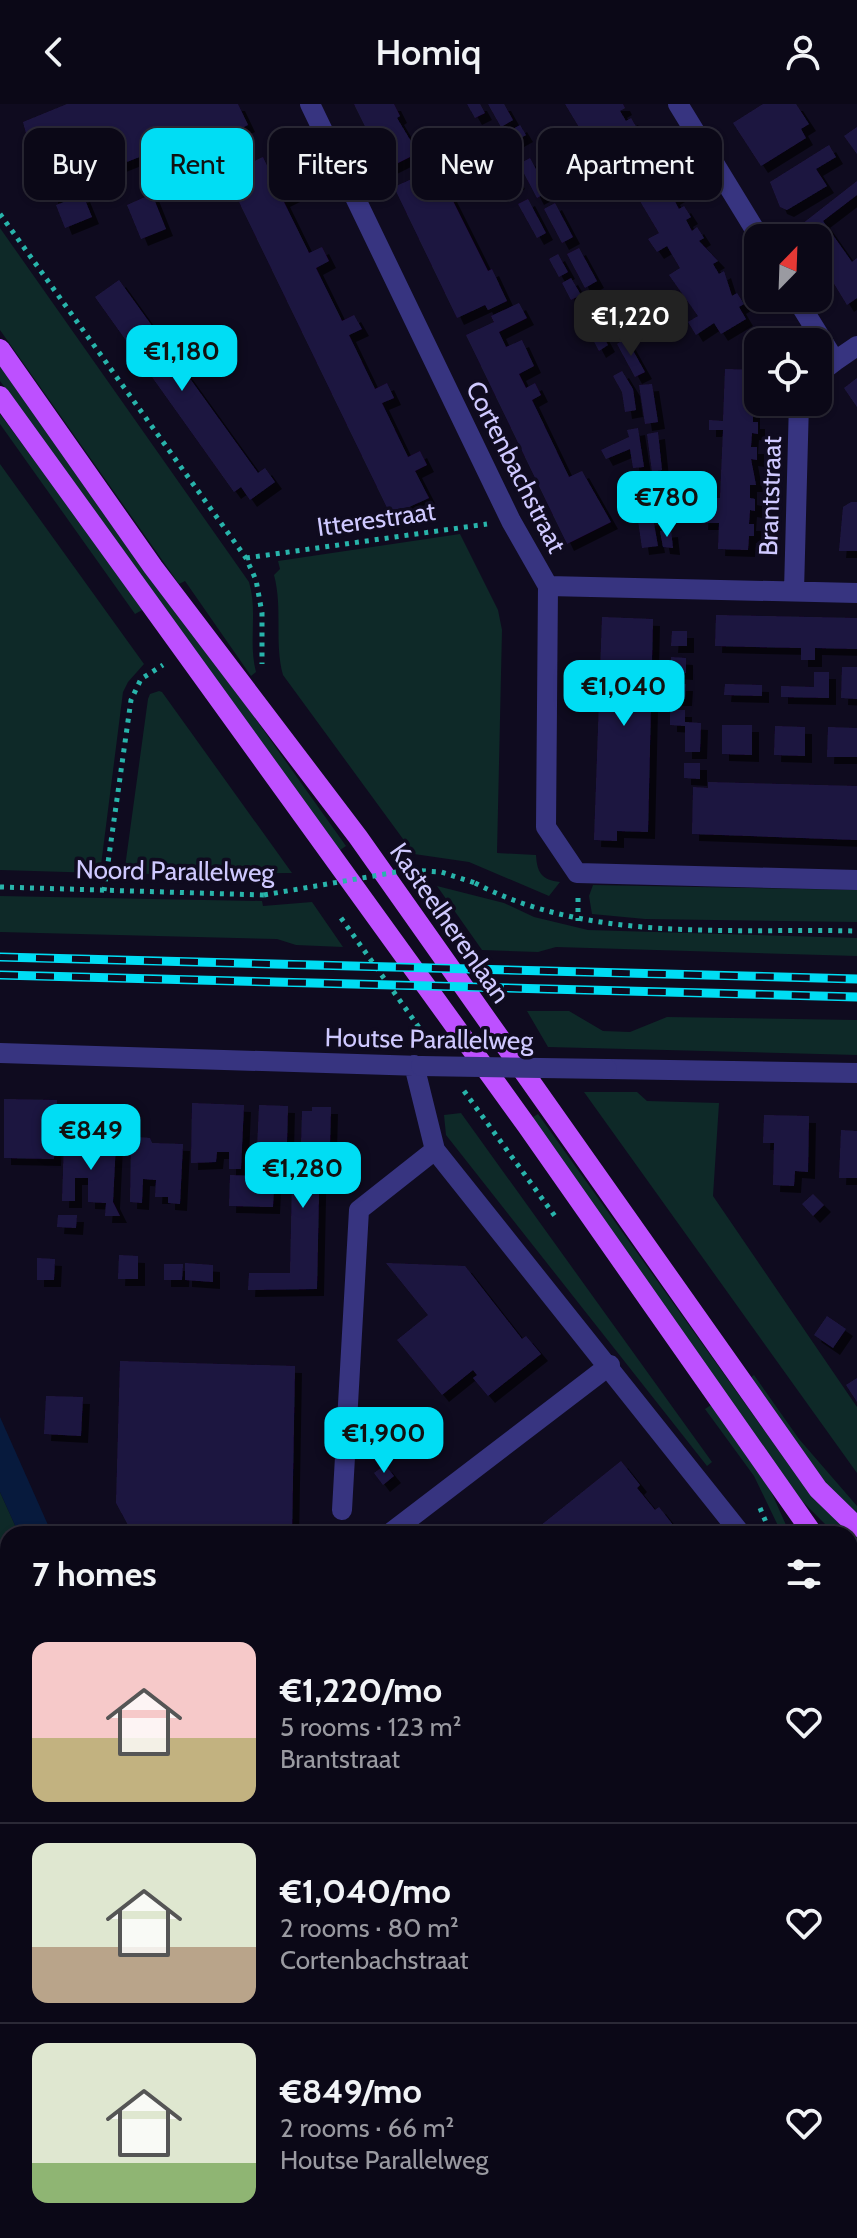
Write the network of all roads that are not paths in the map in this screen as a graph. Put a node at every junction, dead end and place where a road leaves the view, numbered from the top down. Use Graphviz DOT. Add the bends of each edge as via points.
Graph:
graph roads {
  1 [pos="310,104"];
  2 [pos="678,104"];
  3 [pos="751,224"];
  4 [pos="805,312"];
  5 [pos="857,346"];
  6 [pos="0,349"];
  7 [pos="835,361"];
  8 [pos="832,363"];
  9 [pos="0,396"];
  10 [pos="799,416"];
  11 [pos="548,586"];
  12 [pos="794,591"];
  13 [pos="857,593"];
  14 [pos="857,880"];
  15 [pos="0,1053"];
  16 [pos="418,1066"];
  17 [pos="857,1073"];
  18 [pos="435,1150"];
  19 [pos="610,1365"];
  20 [pos="342,1510"];
  21 [pos="399,1526"];
  22 [pos="735,1526"];
  23 [pos="807,1526"];
  24 [pos="856,1526"];
  1 -- 11 [label="street, Cortenbachstraat" via="511,521"];
  2 -- 3 [label="street"];
  4 -- 7 [label="street"];
  5 -- 7 [label="street"];
  6 -- 24 [label="main road, Kasteelherenlaan" via="153,567 358,837 818,1489"];
  7 -- 8 [label="street"];
  9 -- 23 [label="main road" via="527,1126"];
  10 -- 12 [label="street, Brantstraat"];
  11 -- 12 [label="street"];
  11 -- 14 [label="street, Cortenbachstraat" via="546,827 577,873"];
  12 -- 13 [label="street"];
  15 -- 16 [label="street, Houtse Parallelweg"];
  16 -- 17 [label="street, Houtse Parallelweg, bridge"];
  16 -- 18 [label="street"];
  18 -- 19 [label="street"];
  18 -- 20 [label="street" via="359,1210"];
  19 -- 21 [label="street"];
  19 -- 22 [label="street"];
}
